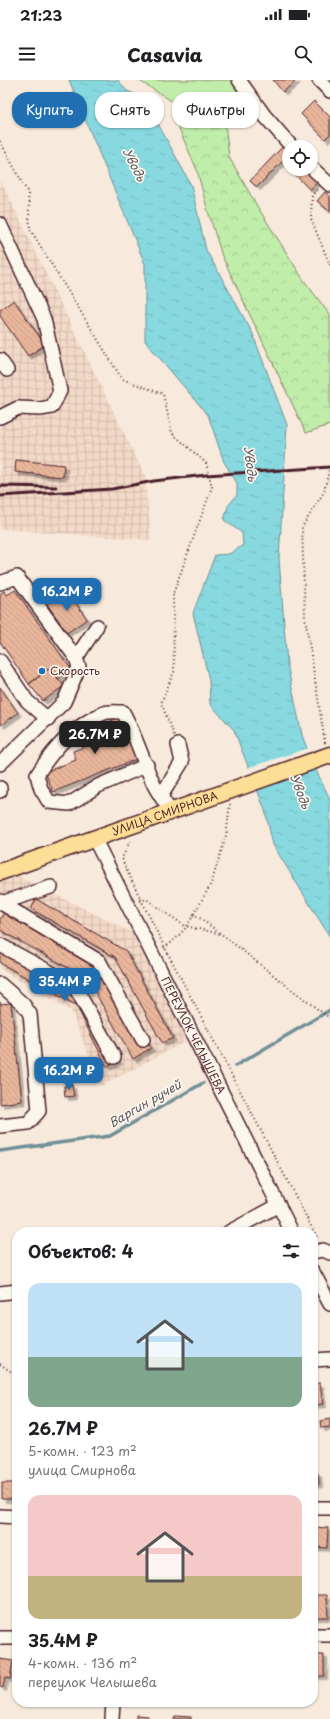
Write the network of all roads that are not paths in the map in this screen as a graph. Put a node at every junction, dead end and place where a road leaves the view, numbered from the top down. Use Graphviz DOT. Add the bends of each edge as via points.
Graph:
graph roads {
  1 [pos="239,80"];
  2 [pos="319,80"];
  3 [pos="330,91"];
  4 [pos="286,140"];
  5 [pos="318,174"];
  6 [pos="328,183"];
  7 [pos="0,224"];
  8 [pos="0,417"];
  9 [pos="0,583"];
  10 [pos="97,626"];
  11 [pos="76,658"];
  12 [pos="0,661"];
  13 [pos="48,719"];
  14 [pos="178,745"];
  15 [pos="327,749"];
  16 [pos="0,764"];
  17 [pos="147,765"];
  18 [pos="161,796"];
  19 [pos="171,812"];
  20 [pos="94,838"];
  21 [pos="0,872"];
  22 [pos="51,887"];
  23 [pos="0,902"];
  24 [pos="0,945"];
  25 [pos="0,984"];
  26 [pos="144,1040"];
  27 [pos="114,1057"];
  28 [pos="0,1126"];
  29 [pos="279,1205"];
  30 [pos="238,1227"];
  31 [pos="290,1227"];
  32 [pos="318,1281"];
  33 [pos="12,1291"];
  34 [pos="0,1292"];
  35 [pos="330,1304"];
  36 [pos="330,1359"];
  37 [pos="318,1360"];
  38 [pos="318,1508"];
  39 [pos="330,1508"];
  40 [pos="0,1516"];
  41 [pos="12,1517"];
  42 [pos="318,1635"];
  43 [pos="330,1635"];
  44 [pos="0,1638"];
  45 [pos="12,1638"];
  46 [pos="113,1707"];
  47 [pos="112,1719"];
  1 -- 4 [label="street"];
  2 -- 3 [label="street"];
  5 -- 6 [label="street"];
  7 -- 8 [label="street" via="44,319 60,390 52,407 18,408"];
  9 -- 11 [label="street" via="17,578"];
  10 -- 11 [label="street"];
  11 -- 13 [label="street" via="79,667 64,702"];
  12 -- 13 [label="street" via="27,701"];
  13 -- 16 [label="street"];
  14 -- 18 [label="street" via="182,762"];
  15 -- 19 [label="main road, УЛИЦА СМИРНОВА" via="232,795"];
  17 -- 17 [label="street" via="123,712 106,712 65,738 37,775 40,789 49,802 69,804 98,786"];
  17 -- 18 [label="street"];
  18 -- 19 [label="street"];
  19 -- 20 [label="main road, УЛИЦА СМИРНОВА"];
  20 -- 21 [label="main road, УЛИЦА СМИРНОВА"];
  20 -- 29 [label="street, ПЕРЕУЛОК ЧЕЛЫШЕВА"];
  22 -- 23 [label="street"];
  23 -- 26 [label="street" via="99,961"];
  24 -- 27 [label="street" via="74,985"];
  25 -- 28 [label="street" via="23,1004 30,1014 39,1111 28,1123"];
  29 -- 30 [label="street"];
  29 -- 31 [label="street, ПЕРЕУЛОК ЧЕЛЫШЕВА"];
  32 -- 35 [label="street"];
  33 -- 34 [label="street"];
  36 -- 37 [label="street"];
  38 -- 39 [label="street"];
  40 -- 41 [label="street"];
  42 -- 43 [label="street"];
  44 -- 45 [label="street"];
  46 -- 47 [label="street"];
}
